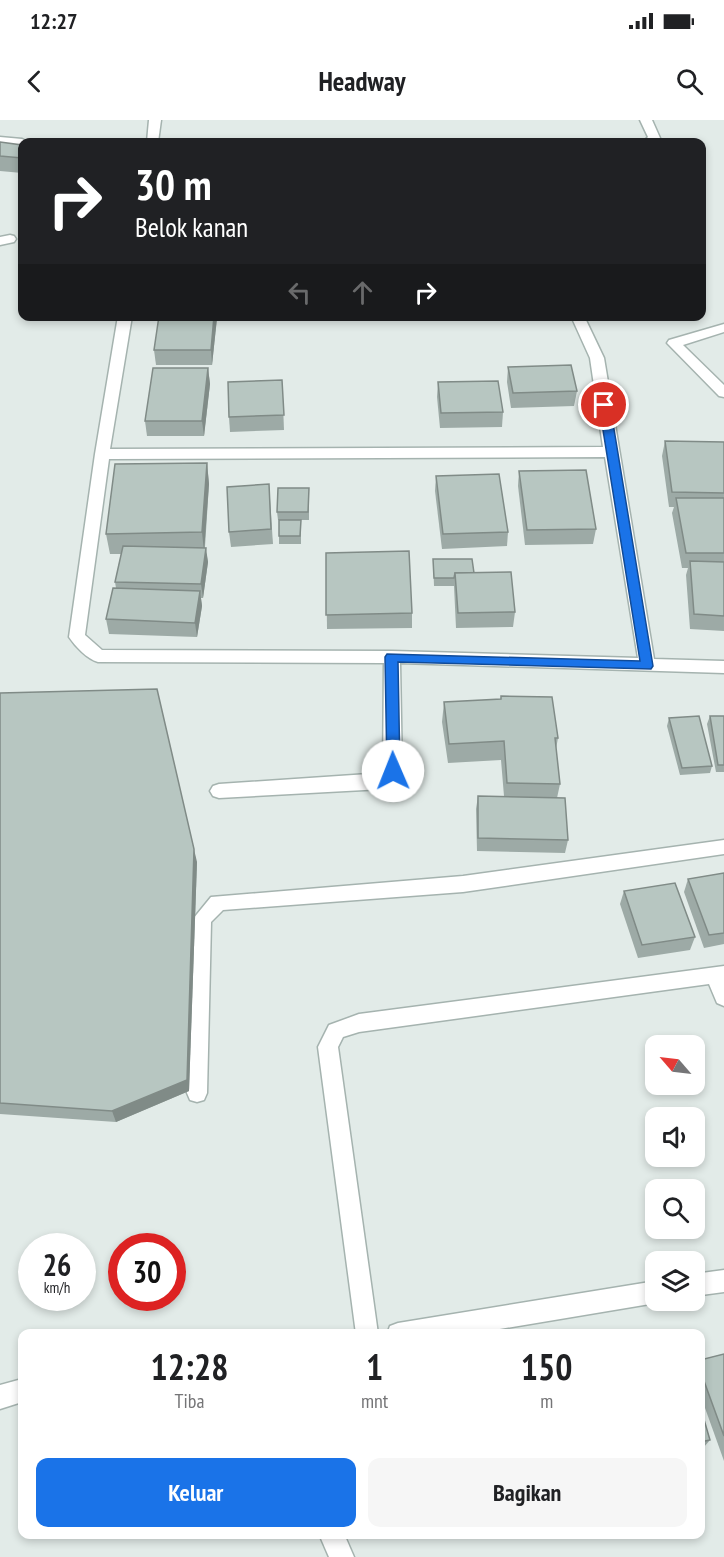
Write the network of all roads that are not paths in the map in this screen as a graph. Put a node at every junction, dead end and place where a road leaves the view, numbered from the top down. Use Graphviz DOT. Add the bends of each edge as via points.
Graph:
graph roads {
  1 [pos="155,120"];
  2 [pos="646,120"];
  3 [pos="153,138"];
  4 [pos="654,138"];
  5 [pos="0,141"];
  6 [pos="18,143"];
  7 [pos="124,321"];
  8 [pos="579,321"];
  9 [pos="724,327"];
  10 [pos="724,393"];
  11 [pos="611,452"];
  12 [pos="102,454"];
  13 [pos="392,657"];
  14 [pos="647,666"];
  15 [pos="724,667"];
  16 [pos="219,791"];
  17 [pos="724,847"];
  18 [pos="720,974"];
  19 [pos="724,997"];
  20 [pos="197,1093"];
  21 [pos="724,1281"];
  22 [pos="705,1284"];
  23 [pos="645,1294"];
  24 [pos="366,1329"];
  25 [pos="429,1329"];
  26 [pos="18,1392"];
  27 [pos="0,1397"];
  28 [pos="333,1539"];
  29 [pos="342,1557"];
  1 -- 3 [label="street"];
  2 -- 4 [label="street"];
  5 -- 6 [label="street"];
  7 -- 12 [label="street"];
  8 -- 11 [label="street" via="597,358"];
  9 -- 10 [label="street" via="674,343"];
  11 -- 12 [label="street"];
  11 -- 14 [label="street"];
  12 -- 13 [label="street" via="77,638 98,656"];
  13 -- 14 [label="street"];
  13 -- 16 [label="street" via="390,778 383,782"];
  14 -- 15 [label="street"];
  17 -- 20 [label="street" via="463,884 218,903 202,919"];
  18 -- 19 [label="street"];
  18 -- 24 [label="street" via="358,1023 336,1031 328,1047"];
  21 -- 22 [label="street"];
  23 -- 25 [label="street"];
  26 -- 27 [label="street"];
  28 -- 29 [label="street"];
}
